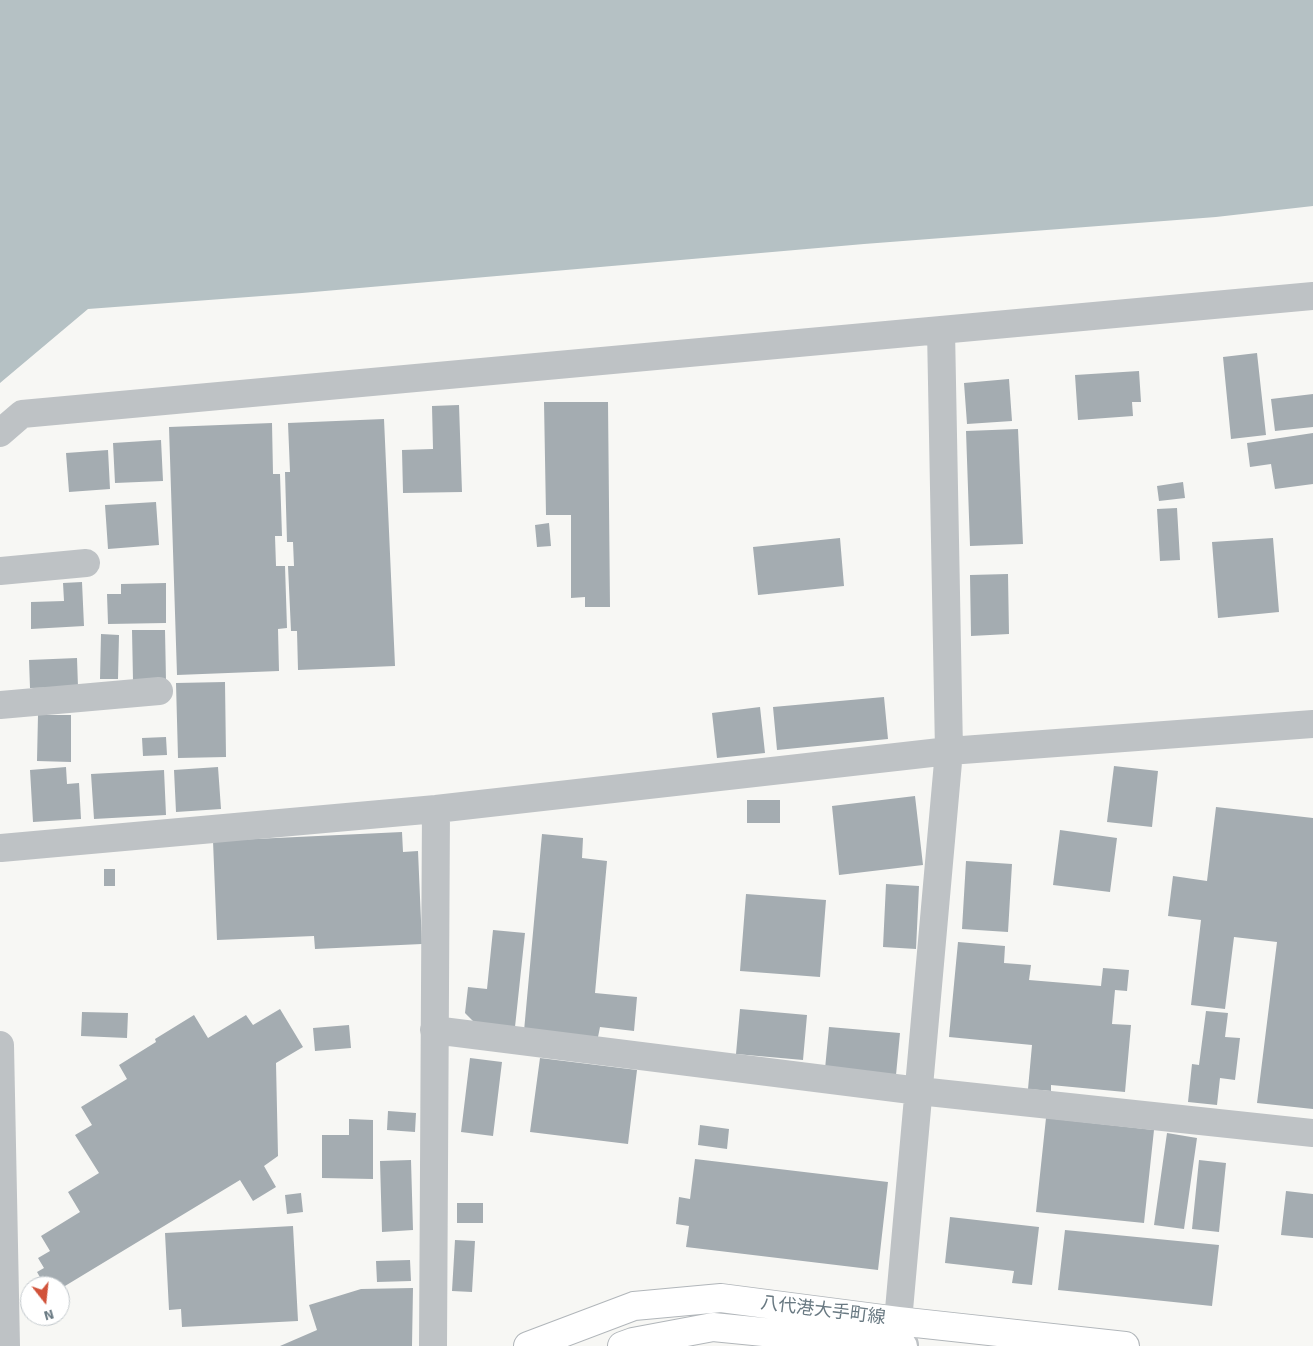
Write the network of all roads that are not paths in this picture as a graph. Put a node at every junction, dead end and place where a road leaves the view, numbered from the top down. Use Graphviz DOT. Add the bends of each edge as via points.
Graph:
graph roads {
  1 [pos="1313,296"];
  2 [pos="941,330"];
  3 [pos="0,433"];
  4 [pos="86,563"];
  5 [pos="0,571"];
  6 [pos="159,692"];
  7 [pos="0,705"];
  8 [pos="1313,724"];
  9 [pos="949,751"];
  10 [pos="436,809"];
  11 [pos="0,837"];
  12 [pos="0,848"];
  13 [pos="0,862"];
  14 [pos="434,1030"];
  15 [pos="0,1045"];
  16 [pos="918,1090"];
  17 [pos="1313,1133"];
  18 [pos="902,1338"];
  19 [pos="6,1346"];
  20 [pos="433,1346"];
  21 [pos="528,1346"];
  22 [pos="622,1346"];
  23 [pos="1125,1346"];
  1 -- 2 [label="street"];
  2 -- 3 [label="street" via="22,414"];
  2 -- 9 [label="street"];
  4 -- 5 [label="street"];
  6 -- 7 [label="street"];
  8 -- 9 [label="street"];
  9 -- 10 [label="street"];
  9 -- 16 [label="street"];
  10 -- 12 [label="street"];
  10 -- 14 [label="street"];
  11 -- 12 [label="street"];
  12 -- 13 [label="street"];
  14 -- 16 [label="street"];
  14 -- 20 [label="street"];
  15 -- 19 [label="street"];
  16 -- 17 [label="street"];
  16 -- 18 [label="street"];
  18 -- 21 [label="main road, 八代港大手町線" via="721,1298 634,1306"];
  18 -- 22 [label="main road, 八代港大手町線" via="712,1327"];
  18 -- 23 [label="main road, 八代港大手町線"];
}
